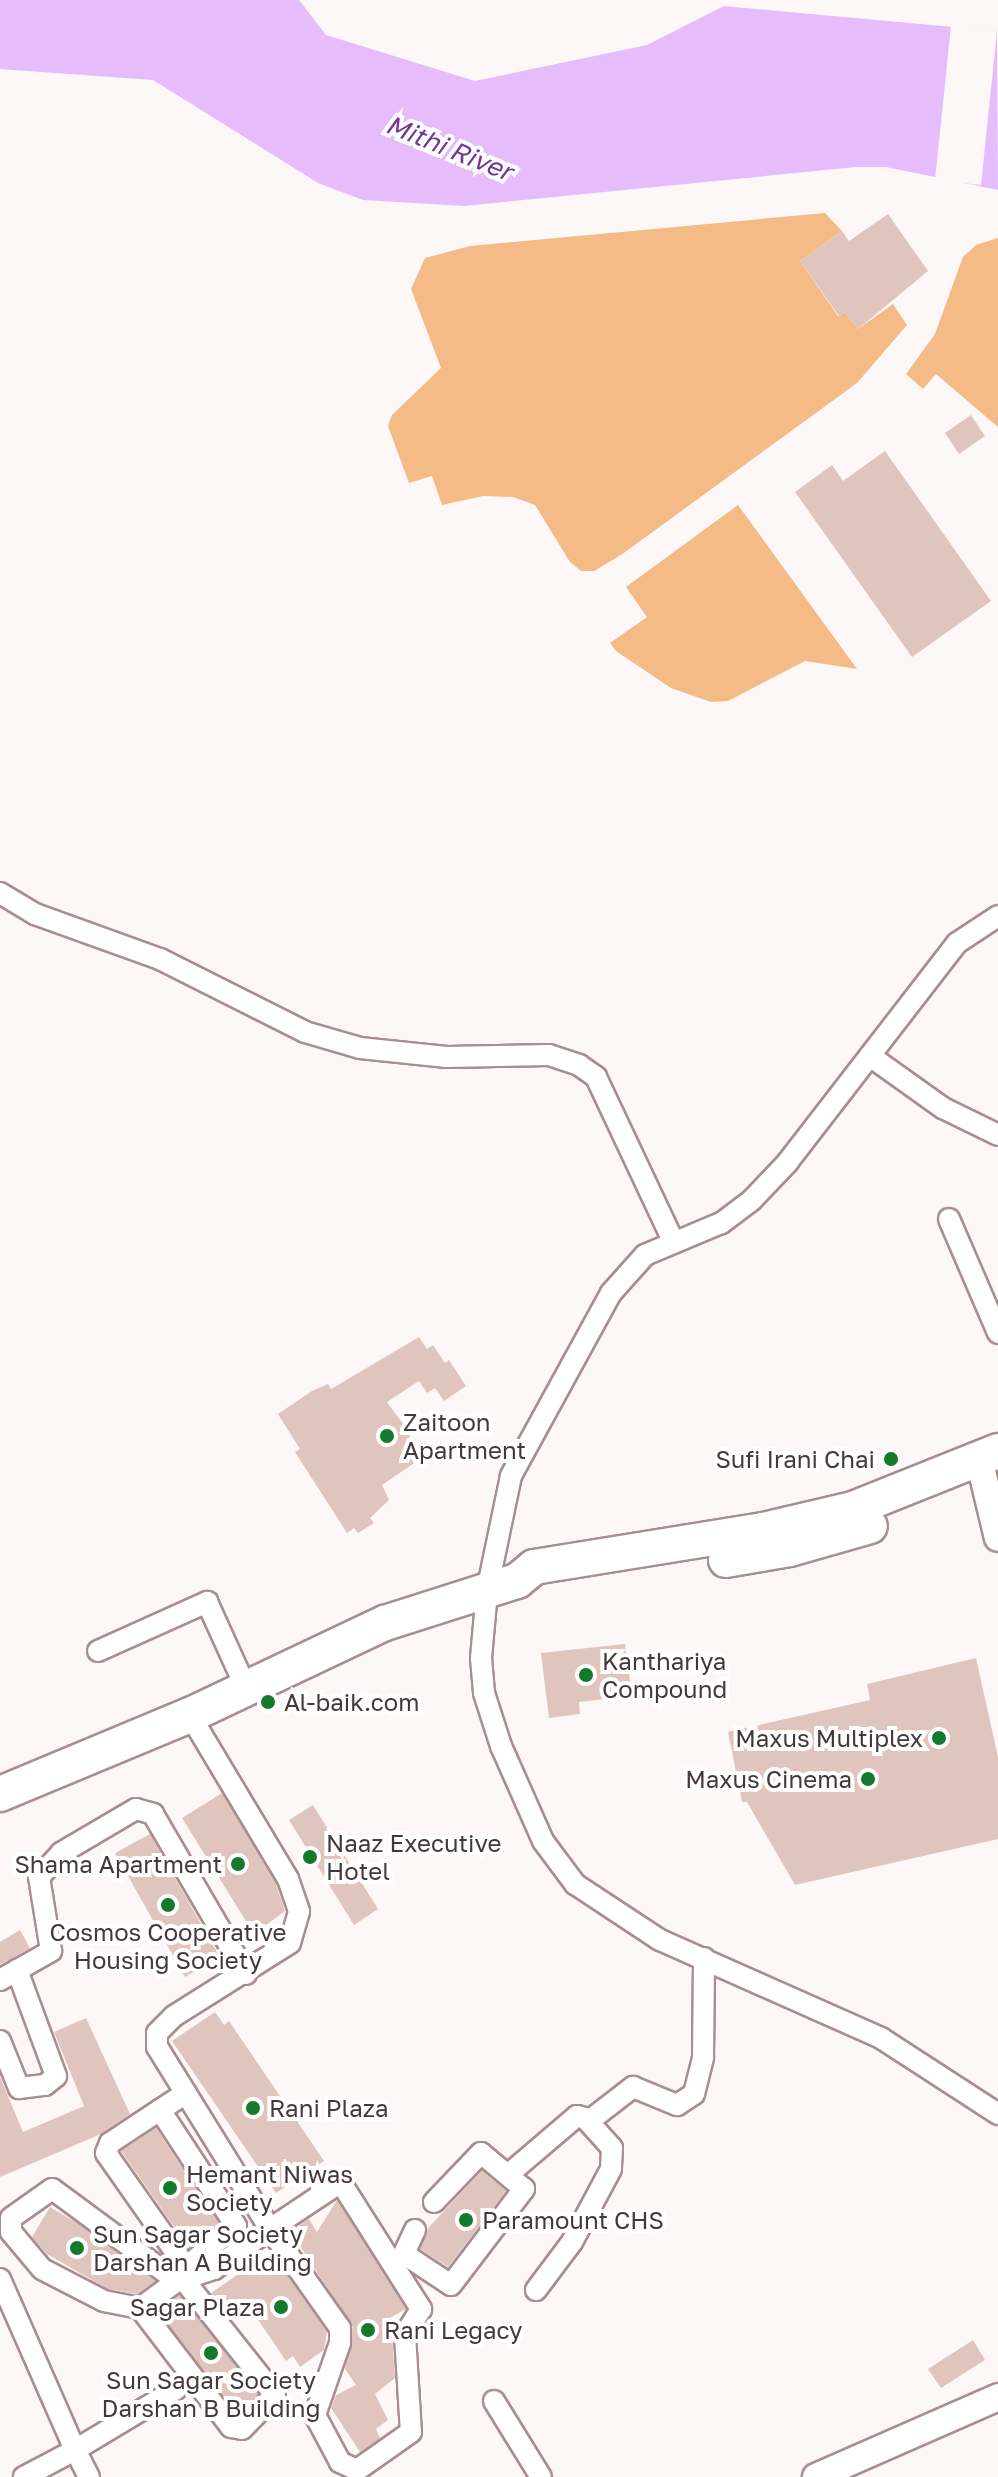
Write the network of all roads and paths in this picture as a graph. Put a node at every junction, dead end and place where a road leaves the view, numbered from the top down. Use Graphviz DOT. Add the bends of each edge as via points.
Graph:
graph roads {
  1 [pos="0,893"];
  2 [pos="998,916"];
  3 [pos="870,1056"];
  4 [pos="998,1135"];
  5 [pos="949,1219"];
  6 [pos="674,1243"];
  7 [pos="998,1333"];
  8 [pos="990,1467"];
  9 [pos="998,1538"];
  10 [pos="502,1586"];
  11 [pos="98,1651"];
  12 [pos="246,1688"];
  13 [pos="190,1715"];
  14 [pos="0,1794"];
  15 [pos="704,1958"];
  16 [pos="246,1974"];
  17 [pos="8,1975"];
  18 [pos="0,2041"];
  19 [pos="186,2093"];
  20 [pos="160,2110"];
  21 [pos="998,2114"];
  22 [pos="589,2121"];
  23 [pos="510,2173"];
  24 [pos="434,2202"];
  25 [pos="270,2229"];
  26 [pos="415,2230"];
  27 [pos="218,2255"];
  28 [pos="0,2279"];
  29 [pos="180,2281"];
  30 [pos="536,2290"];
  31 [pos="140,2308"];
  32 [pos="175,2390"];
  33 [pos="998,2397"];
  34 [pos="494,2401"];
  35 [pos="998,2412"];
  36 [pos="960,2421"];
  37 [pos="75,2450"];
  38 [pos="24,2477"];
  39 [pos="89,2477"];
  40 [pos="541,2477"];
  41 [pos="816,2477"];
  42 [pos="853,2477"];
  1 -- 6 [label="street" via="35,914 160,959 305,1032 360,1048 447,1057 549,1055 579,1065 596,1077"];
  2 -- 3 [label="street" via="957,943"];
  3 -- 4 [label="street" via="943,1108"];
  3 -- 6 [label="street" via="752,1200 721,1223"];
  5 -- 7 [label="street"];
  6 -- 10 [label="street" via="645,1255 611,1293 526,1447 503,1498"];
  8 -- 9 [label="street"];
  8 -- 10 [label="main road" via="858,1531 790,1549 541,1588"];
  10 -- 12 [label="main road" via="385,1623"];
  10 -- 15 [label="street" via="484,1693 543,1841 575,1884 630,1924"];
  11 -- 12 [label="street" via="207,1602"];
  12 -- 13 [label="main road"];
  13 -- 14 [label="main road"];
  13 -- 16 [label="street" via="288,1879 299,1911 290,1943"];
  15 -- 21 [label="street" via="881,2038"];
  15 -- 22 [label="street" via="703,2057 694,2094 677,2105 633,2087"];
  16 -- 17 [label="street" via="153,1814 136,1809 61,1853 39,1877 51,1951"];
  16 -- 19 [label="street" via="174,2016 157,2033 157,2047"];
  17 -- 18 [label="street" via="56,2076 45,2085 19,2088"];
  19 -- 20 [label="street"];
  19 -- 25 [label="street"];
  20 -- 27 [label="street" via="234,2221 235,2231"];
  20 -- 27 [label="street" via="110,2143 106,2153 182,2264"];
  22 -- 23 [label="street" via="581,2116 571,2119"];
  22 -- 30 [label="street" via="612,2148 611,2169 572,2242"];
  23 -- 24 [label="street" via="481,2153"];
  23 -- 26 [label="street" via="524,2189 522,2197 451,2285 404,2254"];
  25 -- 25 [label="street" via="335,2186 343,2186 420,2303 420,2315 405,2335 411,2432 357,2470 340,2462 315,2415 340,2343 340,2328"];
  25 -- 27 [label="street"];
  27 -- 29 [label="street"];
  28 -- 37 [label="street"];
  29 -- 31 [label="street"];
  29 -- 31 [label="street" via="275,2395 242,2429 231,2427"];
  29 -- 31 [label="street" via="52,2189 11,2218 11,2232 42,2269 104,2301"];
  32 -- 37 [label="street"];
  33 -- 36 [label="street"];
  34 -- 40 [label="street"];
  35 -- 36 [label="street"];
  36 -- 41 [label="street"];
  36 -- 42 [label="street"];
  37 -- 38 [label="street"];
  37 -- 39 [label="street"];
}
